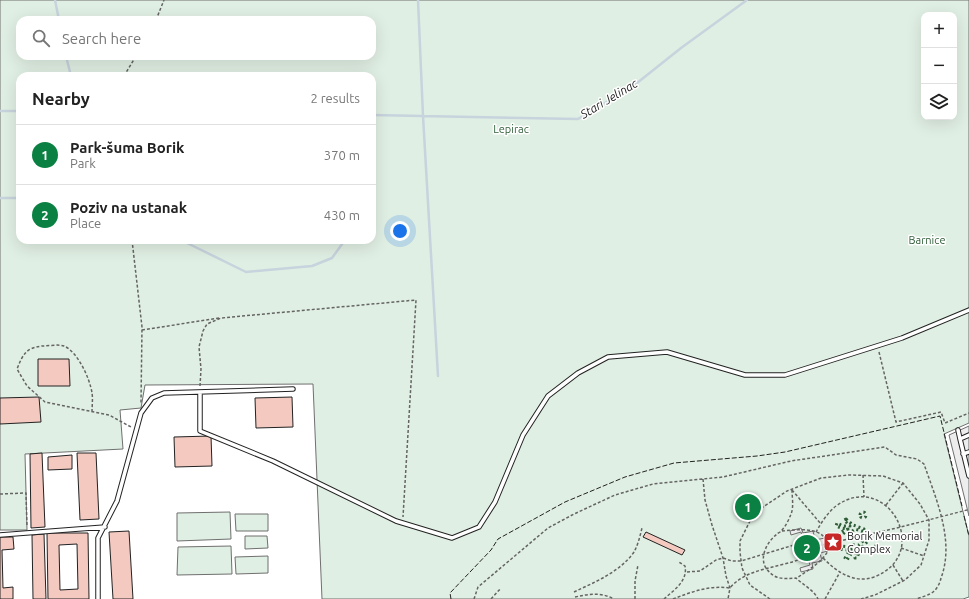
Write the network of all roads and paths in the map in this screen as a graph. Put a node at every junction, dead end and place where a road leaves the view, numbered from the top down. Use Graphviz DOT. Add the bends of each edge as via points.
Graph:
graph roads {
  1 [pos="164,0"];
  2 [pos="158,16"];
  3 [pos="134,60"];
  4 [pos="126,72"];
  5 [pos="132,244"];
  6 [pos="969,310"];
  7 [pos="221,318"];
  8 [pos="142,330"];
  9 [pos="877,346"];
  10 [pos="293,389"];
  11 [pos="200,392"];
  12 [pos="92,412"];
  13 [pos="141,413"];
  14 [pos="969,413"];
  15 [pos="136,430"];
  16 [pos="958,430"];
  17 [pos="968,435"];
  18 [pos="960,439"];
  19 [pos="969,452"];
  20 [pos="964,454"];
  21 [pos="863,475"];
  22 [pos="969,476"];
  23 [pos="703,479"];
  24 [pos="903,483"];
  25 [pos="792,490"];
  26 [pos="1,494"];
  27 [pos="864,497"];
  28 [pos="886,505"];
  29 [pos="967,510"];
  30 [pos="942,516"];
  31 [pos="929,520"];
  32 [pos="403,523"];
  33 [pos="821,524"];
  34 [pos="105,526"];
  35 [pos="901,527"];
  36 [pos="642,528"];
  37 [pos="782,531"];
  38 [pos="816,532"];
  39 [pos="27,533"];
  40 [pos="0,535"];
  41 [pos="794,544"];
  42 [pos="826,544"];
  43 [pos="809,548"];
  44 [pos="901,548"];
  45 [pos="763,555"];
  46 [pos="924,556"];
  47 [pos="723,558"];
  48 [pos="824,558"];
  49 [pos="798,560"];
  50 [pos="741,561"];
  51 [pos="678,562"];
  52 [pos="638,565"];
  53 [pos="893,565"];
  54 [pos="767,569"];
  55 [pos="686,572"];
  56 [pos="840,572"];
  57 [pos="745,575"];
  58 [pos="796,578"];
  59 [pos="903,581"];
  60 [pos="501,588"];
  61 [pos="730,588"];
  62 [pos="574,592"];
  63 [pos="575,597"];
  64 [pos="98,599"];
  65 [pos="474,599"];
  66 [pos="491,599"];
  67 [pos="614,599"];
  68 [pos="635,599"];
  69 [pos="664,599"];
  70 [pos="673,599"];
  71 [pos="728,599"];
  72 [pos="770,599"];
  73 [pos="818,599"];
  74 [pos="825,599"];
  75 [pos="861,599"];
  76 [pos="916,599"];
  1 -- 2 [label="path"];
  3 -- 4 [label="path"];
  5 -- 8 [label="path"];
  6 -- 9 [label="lane"];
  7 -- 8 [label="path"];
  7 -- 11 [label="path" via="207,324 203,331 199,347"];
  7 -- 32 [label="path" via="416,300"];
  8 -- 13 [label="path"];
  9 -- 14 [label="path" via="896,422 941,412 945,423"];
  9 -- 32 [label="lane" via="785,375 745,375 667,352 608,357 578,373 548,396 523,435 494,502 479,527 452,538"];
  10 -- 11 [label="lane"];
  11 -- 13 [label="lane" via="164,393 152,398"];
  11 -- 32 [label="lane" via="200,430 273,461"];
  12 -- 12 [label="path" via="45,402 27,386 17,369 22,356 32,347 54,345 64,346 72,352 87,376 92,393"];
  12 -- 15 [label="path" via="109,415"];
  13 -- 15 [label="lane"];
  15 -- 34 [label="lane" via="117,501"];
  16 -- 18 [label="lane"];
  17 -- 18 [label="lane"];
  18 -- 20 [label="lane"];
  19 -- 20 [label="lane"];
  20 -- 22 [label="lane"];
  21 -- 24 [label="path" via="883,476"];
  21 -- 25 [label="path" via="821,478"];
  21 -- 27 [label="path"];
  23 -- 30 [label="path" via="723,477 791,461 885,447 896,455 917,459 924,464"];
  23 -- 47 [label="path" via="712,525"];
  23 -- 65 [label="path" via="653,484 615,495 574,514 548,528 494,573 478,587"];
  24 -- 28 [label="path"];
  24 -- 31 [label="path"];
  25 -- 33 [label="path"];
  25 -- 37 [label="path" via="792,512"];
  25 -- 50 [label="path" via="754,513 740,541"];
  26 -- 39 [label="path" via="26,493"];
  27 -- 28 [label="path"];
  27 -- 33 [label="path" via="847,499 835,506"];
  28 -- 35 [label="path" via="895,514"];
  29 -- 30 [label="path"];
  30 -- 31 [label="path"];
  30 -- 76 [label="path" via="946,543 943,574 934,591"];
  31 -- 35 [label="path"];
  31 -- 46 [label="path" via="929,540"];
  33 -- 38 [label="path"];
  34 -- 39 [label="lane"];
  34 -- 64 [label="lane" via="98,538"];
  35 -- 42 [label="path"];
  35 -- 44 [label="path"];
  36 -- 62 [label="path" via="639,541 623,563 606,577"];
  37 -- 38 [label="path"];
  37 -- 45 [label="path" via="776,534"];
  38 -- 42 [label="path" via="825,538"];
  39 -- 40 [label="lane"];
  41 -- 45 [label="path"];
  42 -- 43 [label="path"];
  42 -- 48 [label="path" via="828,551"];
  44 -- 46 [label="path"];
  44 -- 53 [label="path"];
  45 -- 50 [label="path"];
  45 -- 54 [label="path" via="763,564"];
  46 -- 59 [label="path" via="921,565"];
  47 -- 50 [label="path"];
  47 -- 55 [label="path" via="700,571"];
  47 -- 61 [label="path"];
  48 -- 56 [label="path"];
  48 -- 58 [label="path"];
  49 -- 54 [label="path"];
  50 -- 57 [label="path"];
  51 -- 55 [label="path" via="686,566"];
  52 -- 68 [label="path"];
  53 -- 56 [label="path" via="882,574 870,578 856,579"];
  53 -- 59 [label="path"];
  54 -- 57 [label="path"];
  54 -- 58 [label="path" via="774,577"];
  55 -- 69 [label="path" via="680,585"];
  56 -- 74 [label="path"];
  57 -- 61 [label="path"];
  57 -- 72 [label="path" via="750,585"];
  58 -- 73 [label="path"];
  59 -- 75 [label="path"];
  60 -- 66 [label="path"];
  61 -- 70 [label="path" via="697,590"];
  61 -- 71 [label="path"];
  63 -- 67 [label="path" via="601,594"];
}
